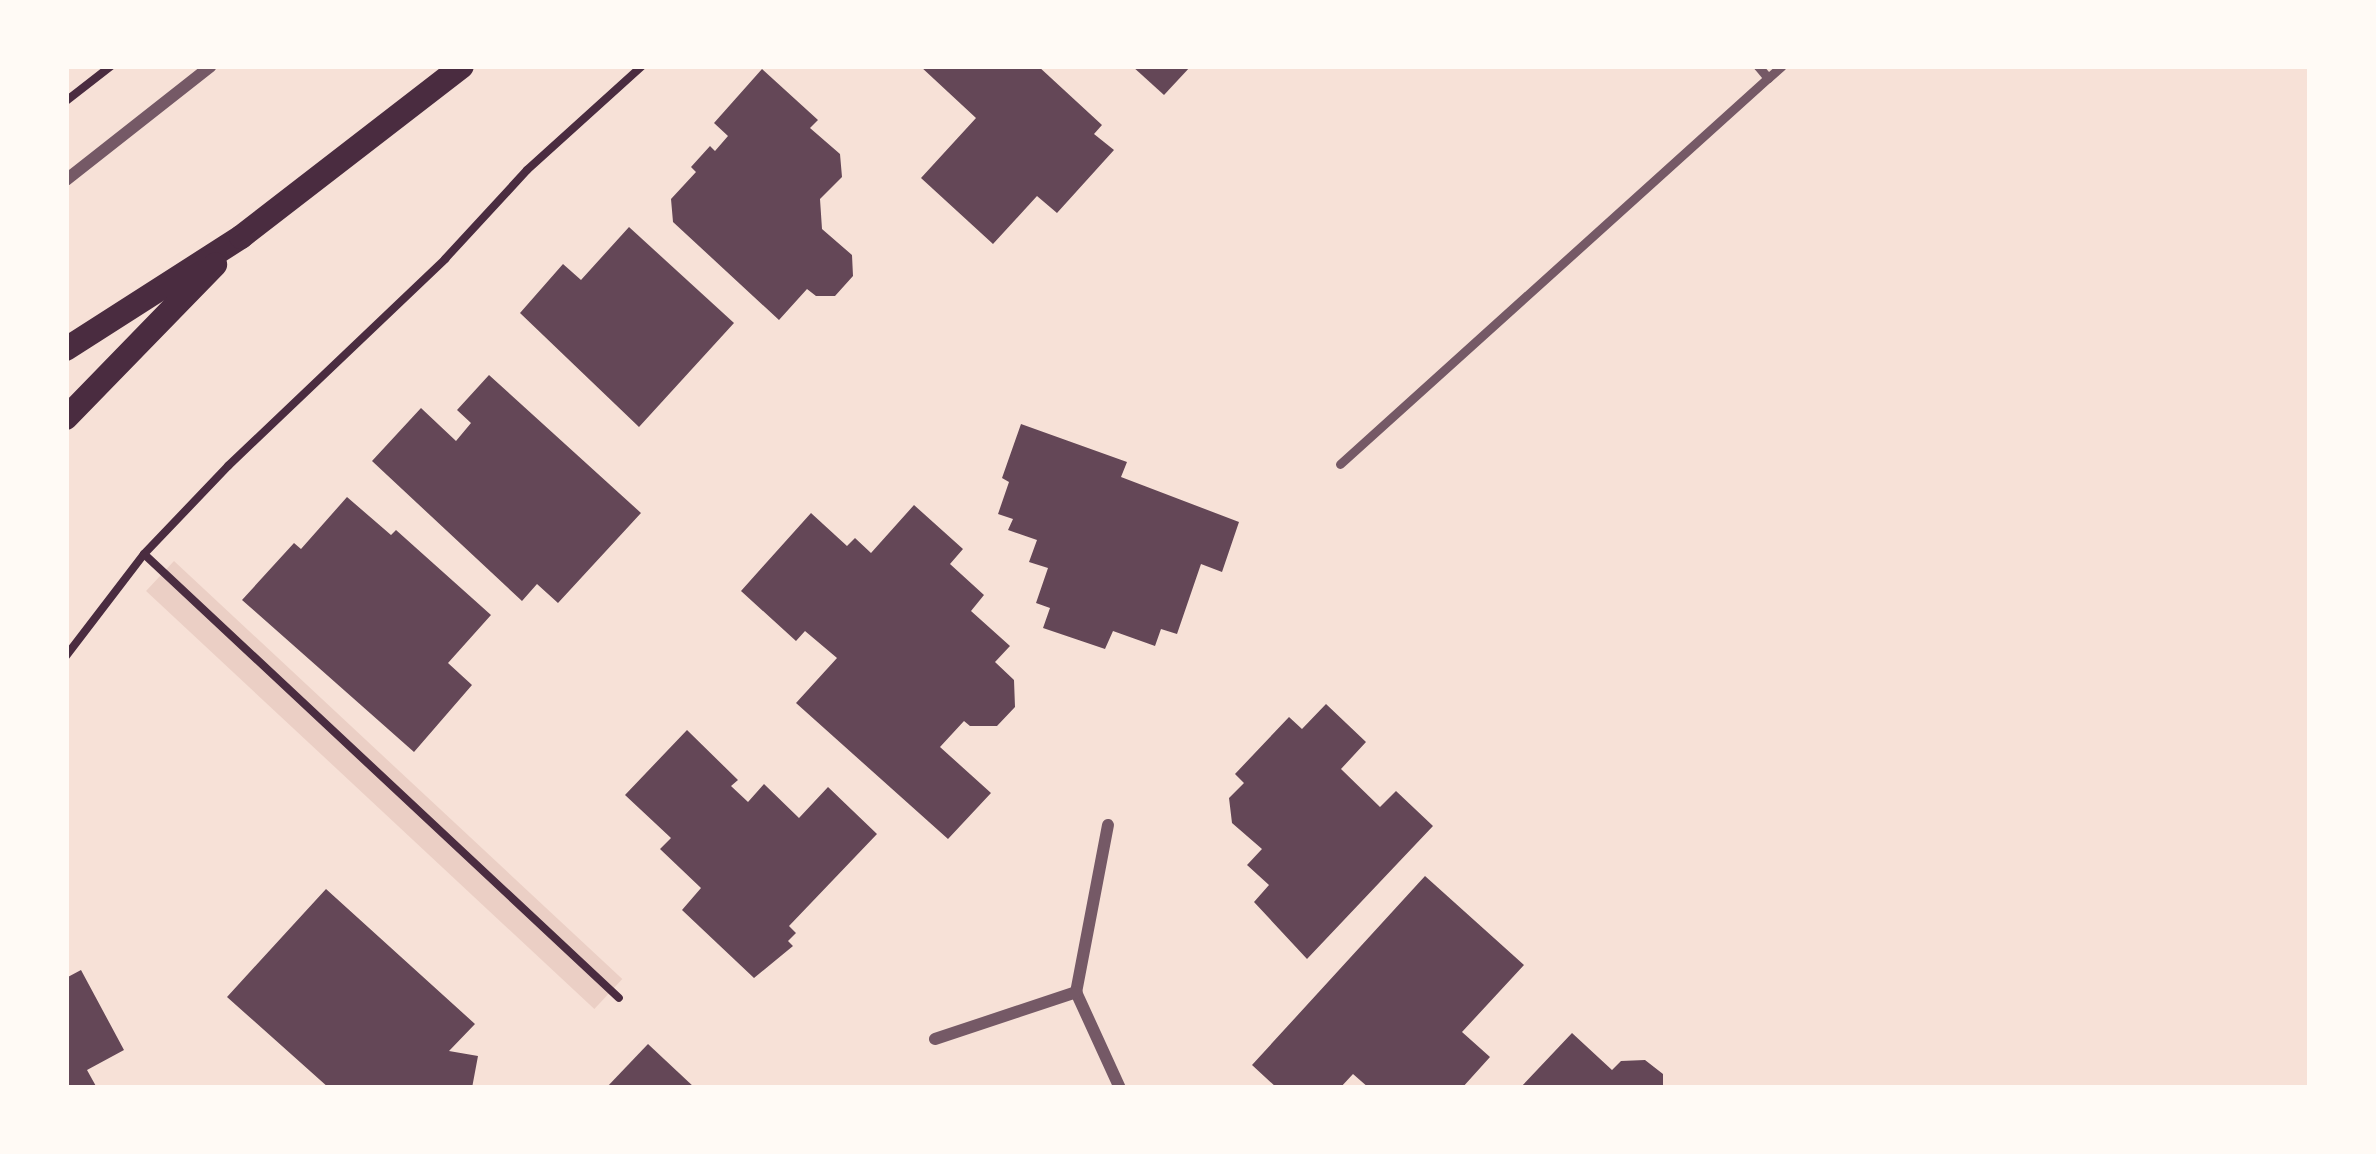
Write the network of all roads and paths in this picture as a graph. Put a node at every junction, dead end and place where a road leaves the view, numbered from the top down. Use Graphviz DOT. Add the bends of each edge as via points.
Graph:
graph roads {
  1 [pos="111,66"];
  2 [pos="211,66"];
  3 [pos="462,66"];
  4 [pos="642,66"];
  5 [pos="1758,66"];
  6 [pos="1782,66"];
  7 [pos="1768,78"];
  8 [pos="66,100"];
  9 [pos="66,180"];
  10 [pos="241,237"];
  11 [pos="66,349"];
  12 [pos="66,418"];
  13 [pos="1340,464"];
  14 [pos="144,554"];
  15 [pos="66,656"];
  16 [pos="1108,825"];
  17 [pos="1076,992"];
  18 [pos="620,998"];
  19 [pos="935,1039"];
  20 [pos="1120,1088"];
  1 -- 8 [label="path"];
  2 -- 9 [label="street"];
  3 -- 10 [label="main road"];
  4 -- 14 [label="path" via="527,170"];
  5 -- 7 [label="lane"];
  6 -- 7 [label="lane"];
  7 -- 13 [label="lane"];
  10 -- 11 [label="main road"];
  10 -- 12 [label="main road"];
  14 -- 15 [label="path"];
  14 -- 18 [label="path"];
  16 -- 17 [label="street"];
  17 -- 19 [label="street"];
  17 -- 20 [label="street"];
}
